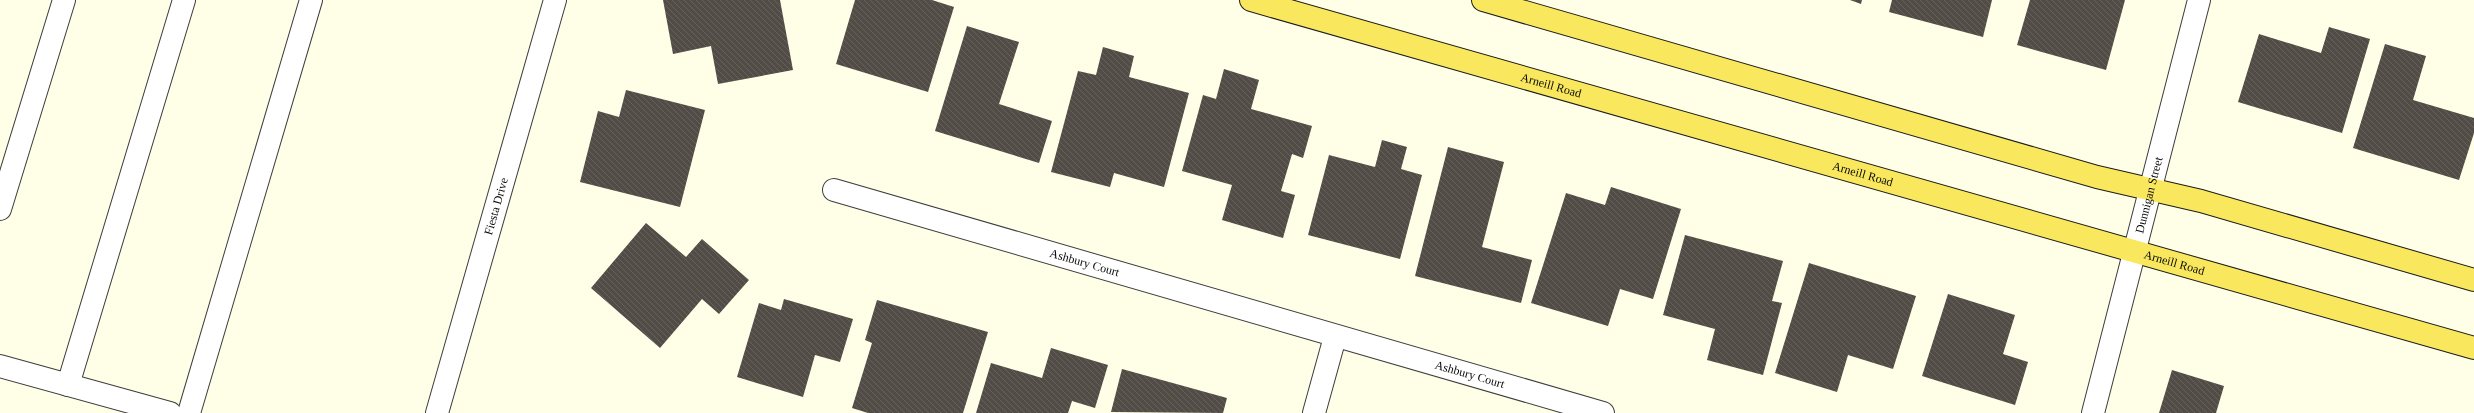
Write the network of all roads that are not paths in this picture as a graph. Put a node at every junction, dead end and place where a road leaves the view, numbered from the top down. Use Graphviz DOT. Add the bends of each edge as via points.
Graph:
graph roads {
  1 [pos="64,0"];
  2 [pos="184,0"];
  3 [pos="311,0"];
  4 [pos="555,0"];
  5 [pos="1251,0"];
  6 [pos="1483,0"];
  7 [pos="2199,0"];
  8 [pos="834,190"];
  9 [pos="2151,190"];
  10 [pos="0,210"];
  11 [pos="2136,250"];
  12 [pos="2474,280"];
  13 [pos="1335,337"];
  14 [pos="2474,348"];
  15 [pos="0,366"];
  16 [pos="68,385"];
  17 [pos="170,413"];
  18 [pos="189,413"];
  19 [pos="437,413"];
  20 [pos="1314,413"];
  21 [pos="1603,413"];
  22 [pos="2093,413"];
  1 -- 10 [label="street"];
  2 -- 16 [label="street"];
  3 -- 18 [label="street"];
  4 -- 19 [label="street, Fiesta Drive"];
  5 -- 11 [label="main road, Arneill Road" via="2072,235"];
  6 -- 9 [label="main road" via="2097,177"];
  7 -- 9 [label="street, Dunnigan Street"];
  8 -- 13 [label="street, Ashbury Court"];
  9 -- 11 [label="street, Dunnigan Street"];
  9 -- 12 [label="main road" via="2201,201"];
  11 -- 14 [label="main road, Arneill Road"];
  11 -- 22 [label="street, Dunnigan Street"];
  13 -- 20 [label="street"];
  13 -- 21 [label="street, Ashbury Court"];
  15 -- 16 [label="street"];
  16 -- 17 [label="street"];
}
